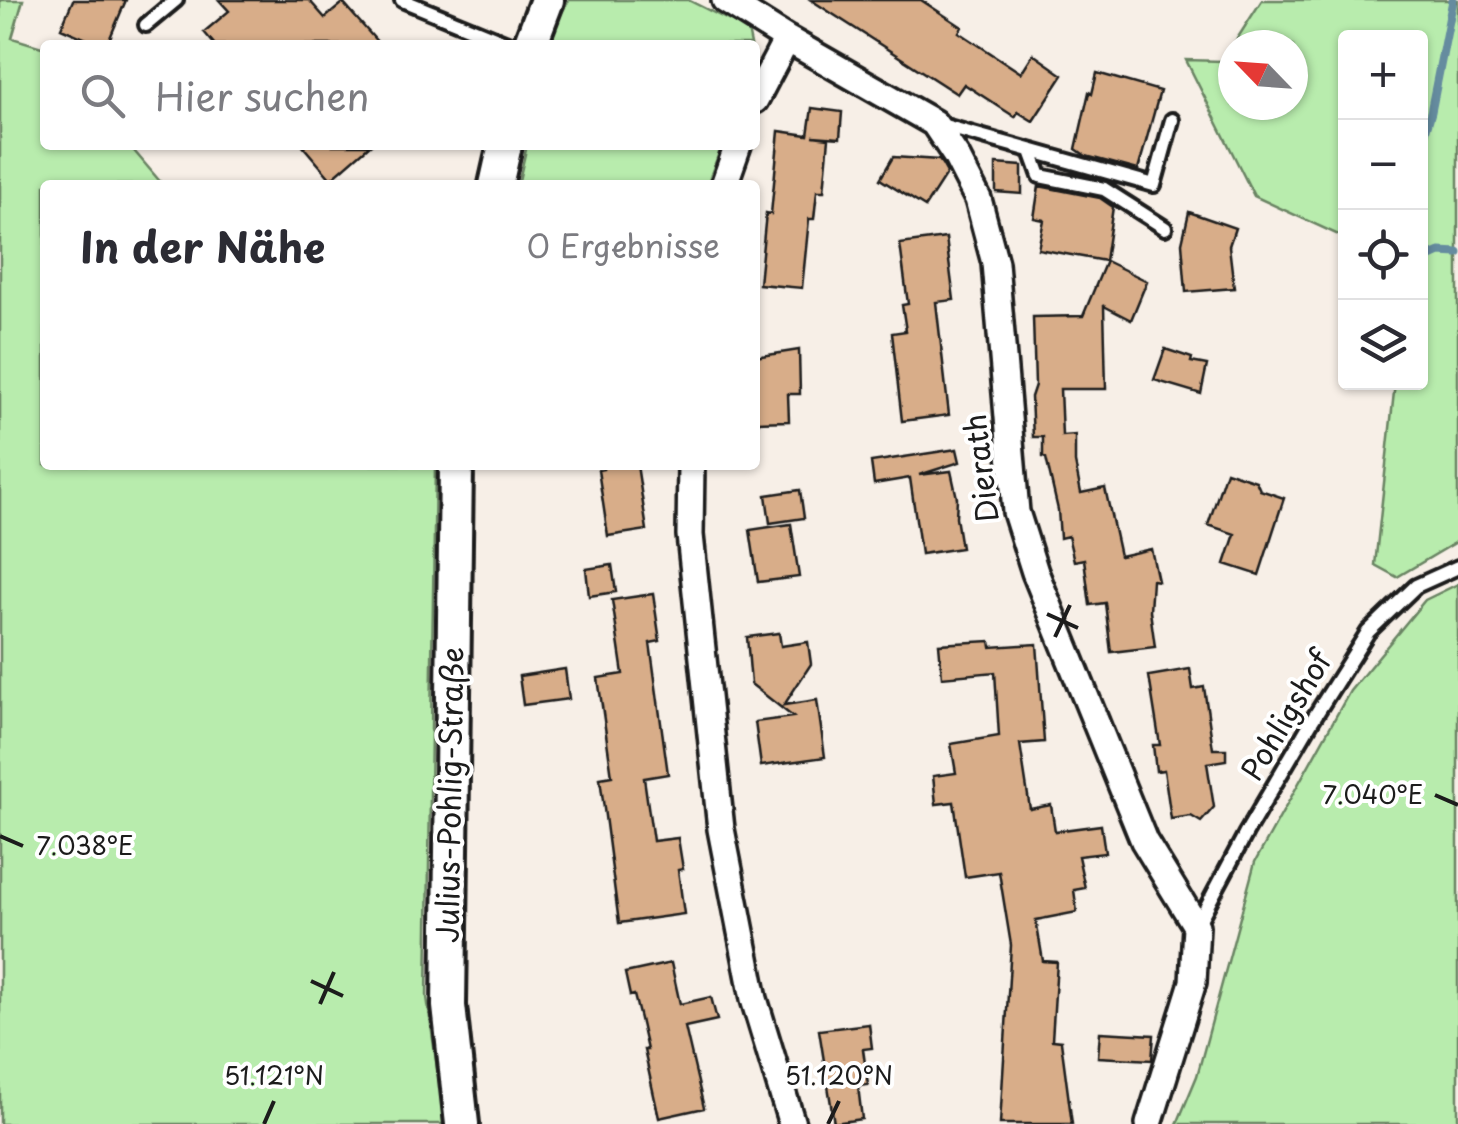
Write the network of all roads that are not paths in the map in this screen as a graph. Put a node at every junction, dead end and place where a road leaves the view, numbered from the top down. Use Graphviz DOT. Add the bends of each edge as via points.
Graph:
graph roads {
  1 [pos="176,0"];
  2 [pos="402,0"];
  3 [pos="546,0"];
  4 [pos="725,0"];
  5 [pos="146,25"];
  6 [pos="787,39"];
  7 [pos="500,40"];
  8 [pos="532,40"];
  9 [pos="760,90"];
  10 [pos="1172,120"];
  11 [pos="934,123"];
  12 [pos="504,150"];
  13 [pos="736,150"];
  14 [pos="1031,151"];
  15 [pos="497,180"];
  16 [pos="726,180"];
  17 [pos="1164,228"];
  18 [pos="456,470"];
  19 [pos="691,470"];
  20 [pos="1458,567"];
  21 [pos="1196,926"];
  22 [pos="462,1124"];
  23 [pos="792,1124"];
  24 [pos="1149,1124"];
  1 -- 5 [label="lane"];
  2 -- 7 [label="lane"];
  3 -- 8 [label="street"];
  4 -- 6 [label="street, Dierath"];
  6 -- 9 [label="street"];
  6 -- 11 [label="street, Dierath"];
  10 -- 14 [label="lane" via="1154,185"];
  11 -- 14 [label="lane"];
  11 -- 21 [label="street, Dierath" via="978,199 995,263 1016,512 1035,572 1144,840"];
  12 -- 15 [label="street"];
  13 -- 16 [label="street"];
  14 -- 17 [label="lane" via="1040,176 1104,189"];
  18 -- 22 [label="street, Julius-Pohlig-Straße" via="448,1006"];
  19 -- 23 [label="street" via="690,535 721,828 754,999"];
  20 -- 21 [label="lane, Pohligshof" via="1416,586 1368,632"];
  21 -- 24 [label="street" via="1193,982"];
}
